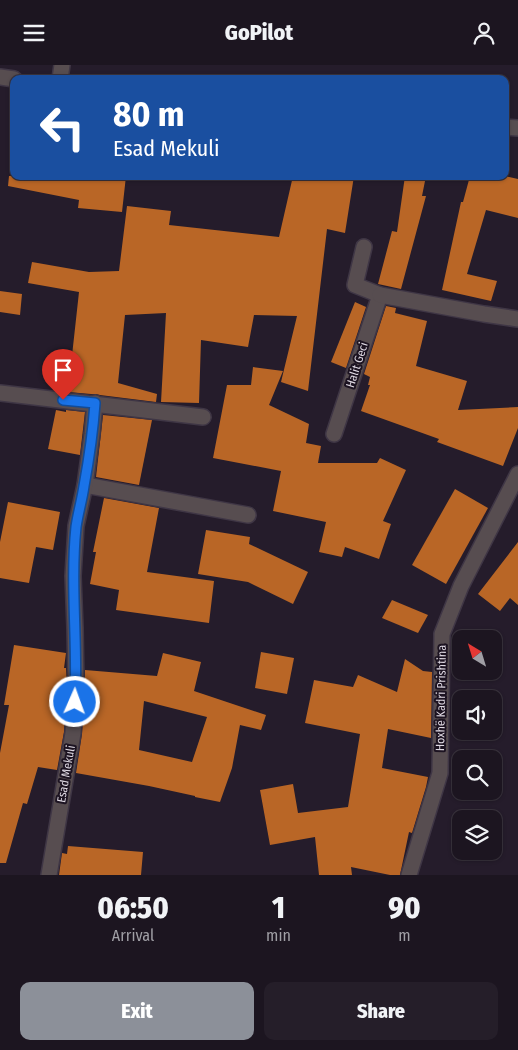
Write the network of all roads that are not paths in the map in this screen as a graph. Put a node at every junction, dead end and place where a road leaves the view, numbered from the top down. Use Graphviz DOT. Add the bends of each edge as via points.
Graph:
graph roads {
  1 [pos="364,247"];
  2 [pos="380,295"];
  3 [pos="518,319"];
  4 [pos="0,393"];
  5 [pos="95,403"];
  6 [pos="203,417"];
  7 [pos="334,435"];
  8 [pos="518,474"];
  9 [pos="85,485"];
  10 [pos="248,515"];
  11 [pos="49,875"];
  12 [pos="409,875"];
  1 -- 2 [label="street" via="356,285"];
  2 -- 3 [label="street"];
  2 -- 7 [label="street, Halit Geci"];
  4 -- 5 [label="street"];
  5 -- 6 [label="street"];
  5 -- 9 [label="street, Esad Mekuli"];
  8 -- 12 [label="street, Hoxhë Kadri Prishtina" via="461,586 442,634 440,773"];
  9 -- 10 [label="street"];
  9 -- 11 [label="street, Esad Mekuli" via="76,526 73,733"];
}
